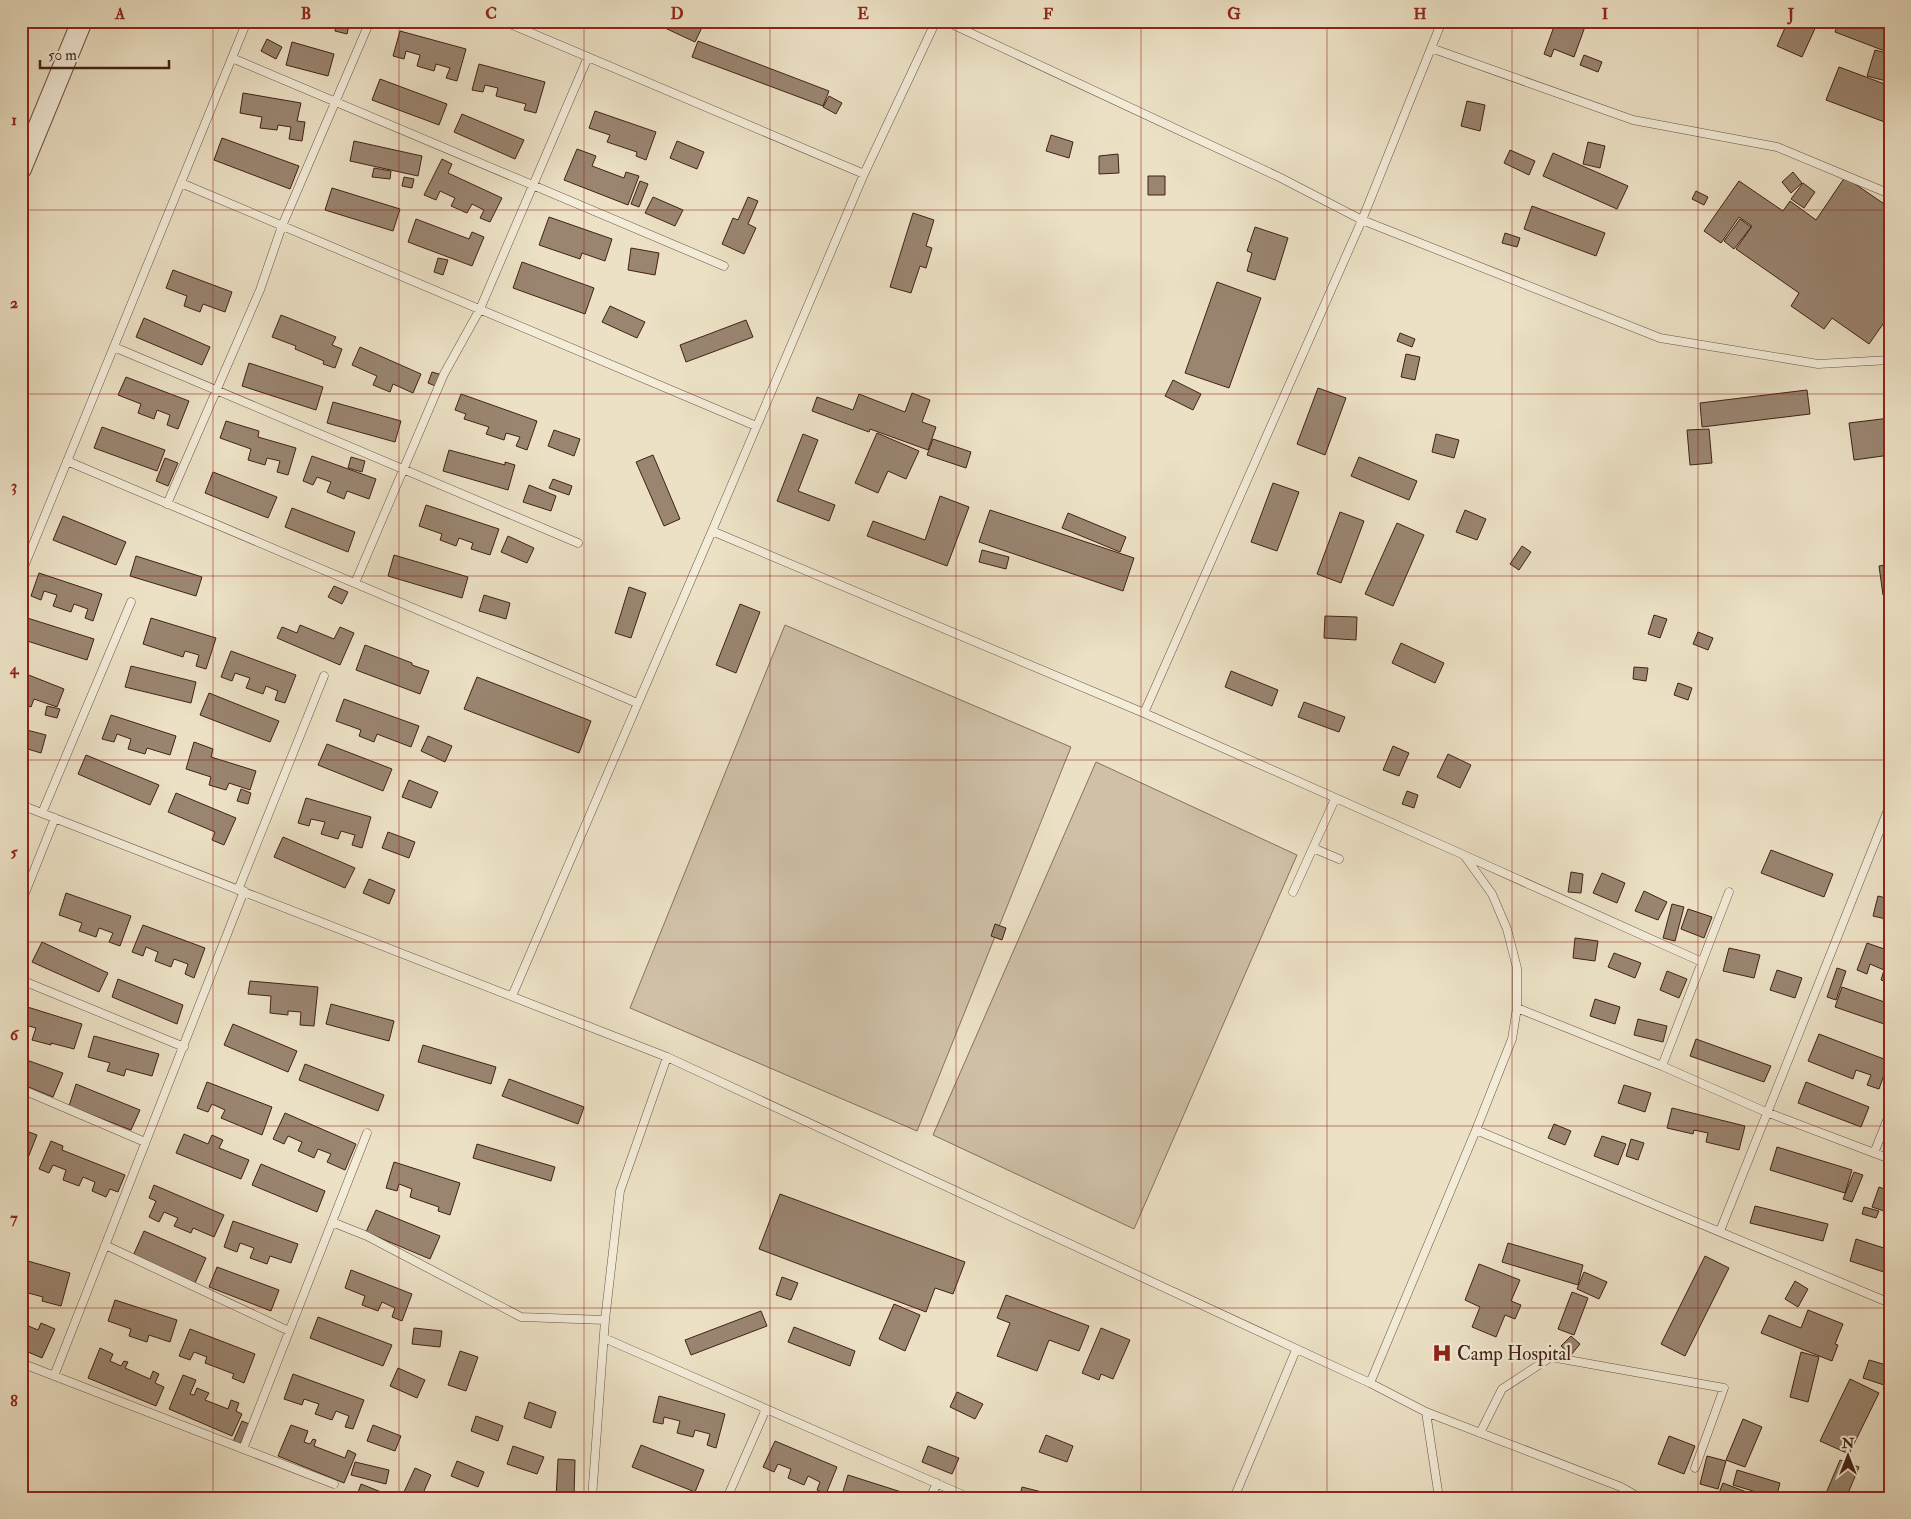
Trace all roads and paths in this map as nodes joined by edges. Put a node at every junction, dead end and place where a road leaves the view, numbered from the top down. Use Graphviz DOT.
graph roads {
  1 [pos="82,21"];
  2 [pos="247,21"];
  3 [pos="370,21"];
  4 [pos="503,21"];
  5 [pos="936,21"];
  6 [pos="945,21"];
  7 [pos="1442,21"];
  8 [pos="1431,48"];
  9 [pos="588,57"];
  10 [pos="232,58"];
  11 [pos="336,102"];
  12 [pos="21,169"];
  13 [pos="864,174"];
  14 [pos="181,183"];
  15 [pos="533,185"];
  16 [pos="1890,194"];
  17 [pos="1362,220"];
  18 [pos="282,226"];
  19 [pos="724,266"];
  20 [pos="480,309"];
  21 [pos="114,347"];
  22 [pos="1890,360"];
  23 [pos="216,390"];
  24 [pos="756,426"];
  25 [pos="67,462"];
  26 [pos="404,470"];
  27 [pos="168,504"];
  28 [pos="712,530"];
  29 [pos="578,543"];
  30 [pos="21,574"];
  31 [pos="354,583"];
  32 [pos="130,602"];
  33 [pos="324,676"];
  34 [pos="638,704"];
  35 [pos="1144,713"];
  36 [pos="1335,799"];
  37 [pos="21,805"];
  38 [pos="1890,805"];
  39 [pos="42,813"];
  40 [pos="55,818"];
  41 [pos="1313,848"];
  42 [pos="1464,855"];
  43 [pos="1339,859"];
  44 [pos="241,891"];
  45 [pos="1293,892"];
  46 [pos="1729,892"];
  47 [pos="21,903"];
  48 [pos="1702,962"];
  49 [pos="21,980"];
  50 [pos="512,996"];
  51 [pos="1517,1008"];
  52 [pos="184,1047"];
  53 [pos="667,1057"];
  54 [pos="1662,1066"];
  55 [pos="21,1088"];
  56 [pos="1766,1112"];
  57 [pos="1890,1113"];
  58 [pos="1476,1130"];
  59 [pos="367,1133"];
  60 [pos="145,1142"];
  61 [pos="1874,1152"];
  62 [pos="1890,1159"];
  63 [pos="332,1222"];
  64 [pos="1720,1232"];
  65 [pos="105,1245"];
  66 [pos="1890,1303"];
  67 [pos="605,1320"];
  68 [pos="289,1331"];
  69 [pos="604,1338"];
  70 [pos="1296,1350"];
  71 [pos="21,1363"];
  72 [pos="54,1376"];
  73 [pos="1370,1383"];
  74 [pos="766,1409"];
  75 [pos="1426,1412"];
  76 [pos="1480,1433"];
  77 [pos="243,1449"];
  78 [pos="1695,1468"];
  79 [pos="937,1483"];
  80 [pos="334,1484"];
  81 [pos="1622,1487"];
  82 [pos="592,1498"];
  83 [pos="727,1498"];
  84 [pos="930,1498"];
  85 [pos="970,1498"];
  86 [pos="1234,1498"];
  87 [pos="1439,1498"];
  88 [pos="1627,1498"];
  89 [pos="1640,1498"];
  1 -- 12 [label="street"];
  2 -- 10 [label="lane"];
  3 -- 11 [label="lane"];
  4 -- 9 [label="lane"];
  5 -- 13 [label="lane"];
  6 -- 17 [label="lane"];
  7 -- 8 [label="lane"];
  8 -- 16 [label="lane"];
  8 -- 17 [label="lane"];
  9 -- 13 [label="lane"];
  9 -- 15 [label="lane"];
  10 -- 11 [label="lane"];
  10 -- 14 [label="lane"];
  11 -- 15 [label="lane"];
  11 -- 18 [label="lane"];
  13 -- 24 [label="lane"];
  14 -- 18 [label="lane"];
  14 -- 21 [label="lane"];
  15 -- 19 [label="lane"];
  15 -- 20 [label="lane"];
  17 -- 22 [label="lane"];
  17 -- 35 [label="lane"];
  18 -- 20 [label="lane"];
  18 -- 23 [label="lane"];
  20 -- 24 [label="lane"];
  20 -- 26 [label="lane"];
  21 -- 23 [label="lane"];
  21 -- 25 [label="lane"];
  23 -- 26 [label="lane"];
  23 -- 27 [label="lane"];
  24 -- 28 [label="lane"];
  25 -- 27 [label="lane"];
  25 -- 30 [label="lane"];
  26 -- 29 [label="lane"];
  26 -- 31 [label="lane"];
  27 -- 31 [label="lane"];
  28 -- 34 [label="lane"];
  28 -- 35 [label="lane"];
  31 -- 34 [label="lane"];
  32 -- 39 [label="lane"];
  33 -- 44 [label="lane"];
  34 -- 50 [label="lane"];
  35 -- 36 [label="lane"];
  36 -- 41 [label="lane"];
  36 -- 42 [label="lane"];
  37 -- 39 [label="lane"];
  38 -- 56 [label="lane"];
  39 -- 40 [label="lane"];
  40 -- 44 [label="lane"];
  40 -- 47 [label="lane"];
  41 -- 43 [label="lane"];
  41 -- 45 [label="lane"];
  42 -- 48 [label="lane"];
  42 -- 51 [label="lane"];
  44 -- 50 [label="lane"];
  44 -- 52 [label="lane"];
  46 -- 48 [label="lane"];
  48 -- 54 [label="lane"];
  49 -- 52 [label="lane"];
  50 -- 53 [label="lane"];
  51 -- 54 [label="lane"];
  51 -- 58 [label="lane"];
  52 -- 60 [label="lane"];
  53 -- 67 [label="lane"];
  53 -- 70 [label="lane"];
  54 -- 56 [label="lane"];
  55 -- 60 [label="lane"];
  56 -- 61 [label="lane"];
  56 -- 64 [label="lane"];
  57 -- 61 [label="lane"];
  58 -- 64 [label="lane"];
  58 -- 73 [label="lane"];
  59 -- 63 [label="lane"];
  60 -- 65 [label="lane"];
  61 -- 62 [label="lane"];
  63 -- 67 [label="lane"];
  63 -- 68 [label="lane"];
  64 -- 66 [label="lane"];
  65 -- 68 [label="lane"];
  65 -- 72 [label="lane"];
  67 -- 69 [label="lane"];
  68 -- 77 [label="lane"];
  69 -- 74 [label="lane"];
  69 -- 82 [label="lane"];
  70 -- 73 [label="lane"];
  70 -- 86 [label="lane"];
  71 -- 72 [label="lane"];
  72 -- 77 [label="lane"];
  73 -- 75 [label="lane"];
  74 -- 79 [label="lane"];
  74 -- 83 [label="lane"];
  75 -- 76 [label="lane"];
  75 -- 87 [label="lane"];
  76 -- 78 [label="lane"];
  76 -- 81 [label="lane"];
  77 -- 80 [label="lane"];
  79 -- 84 [label="lane"];
  79 -- 85 [label="lane"];
  81 -- 88 [label="lane"];
  81 -- 89 [label="lane"];
}
